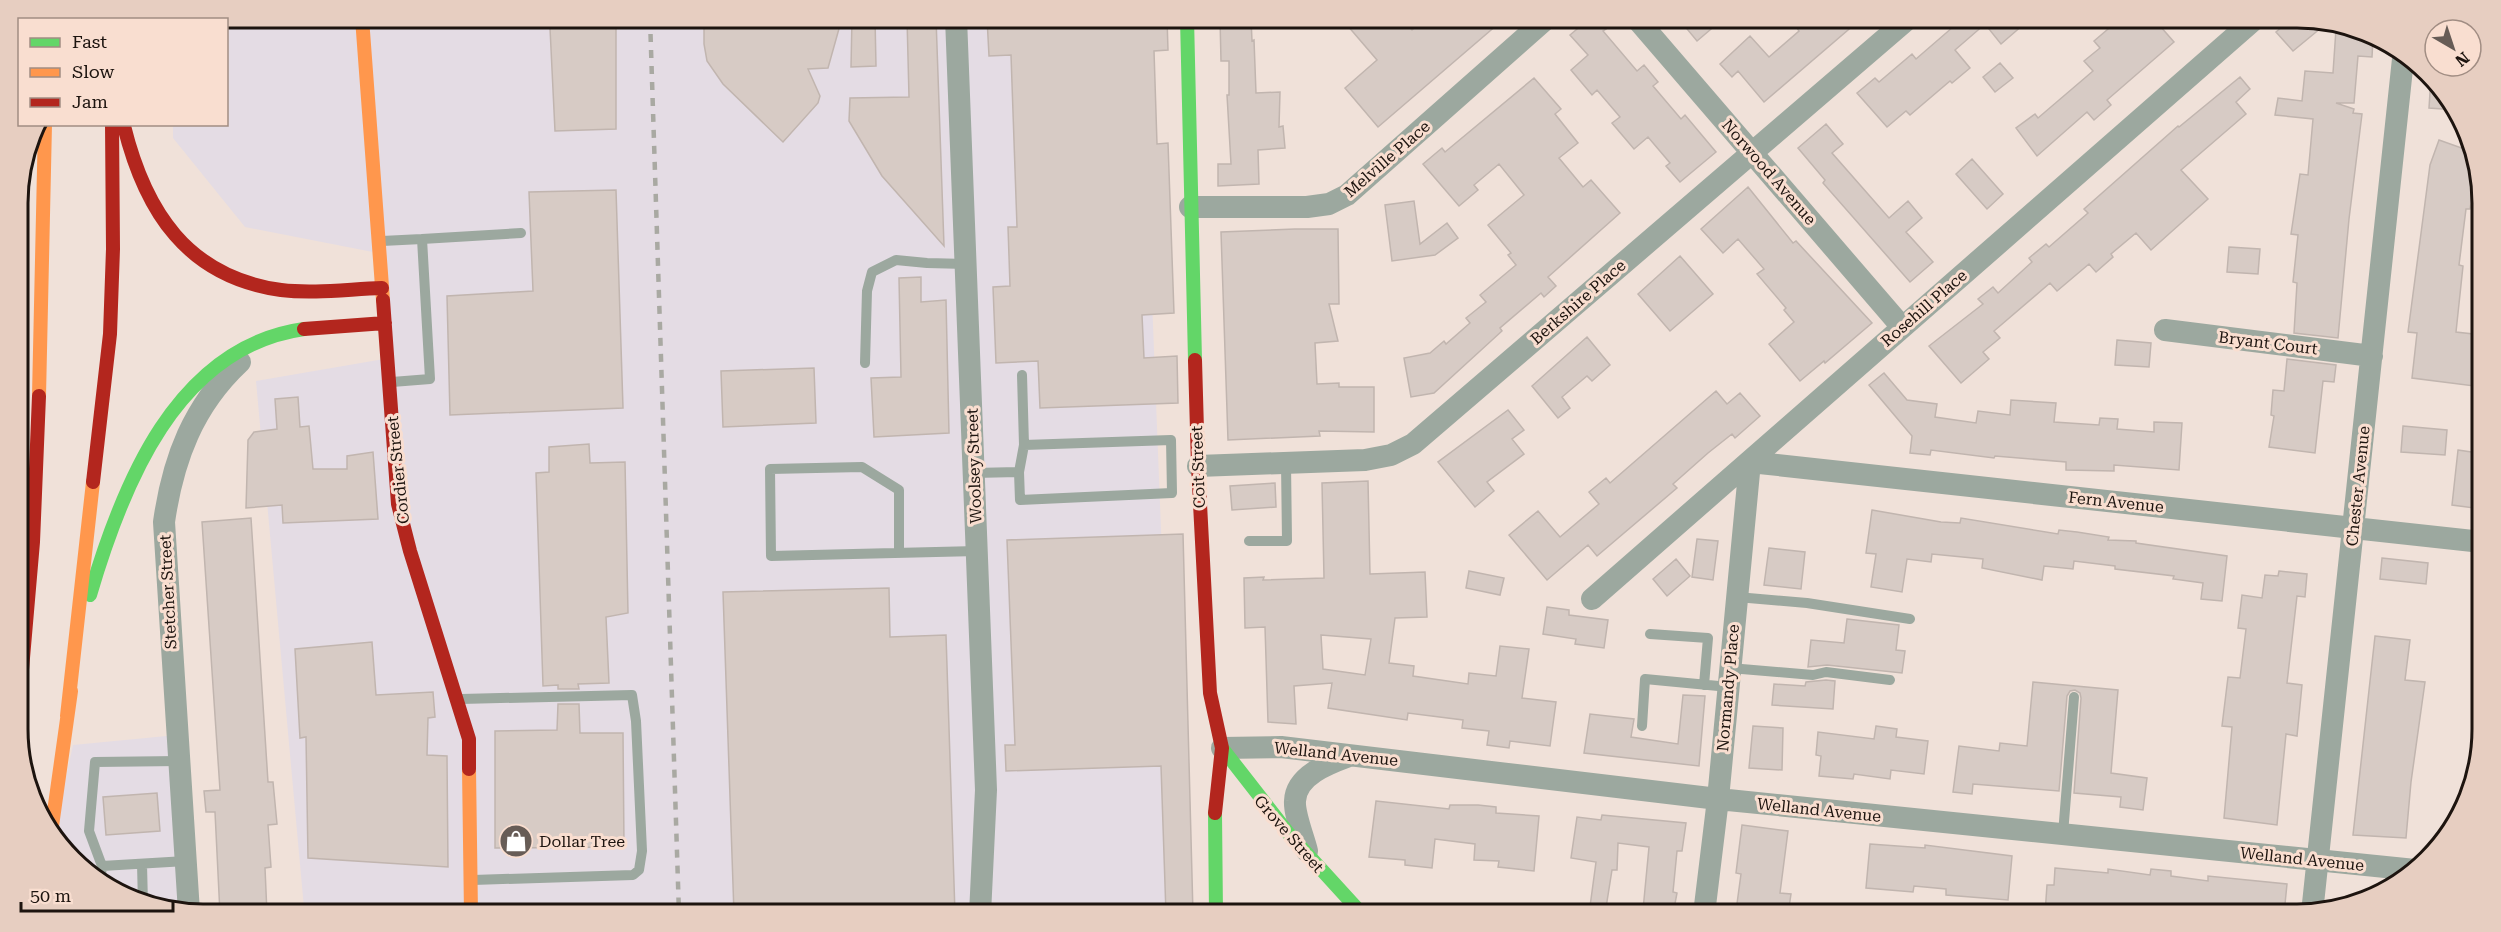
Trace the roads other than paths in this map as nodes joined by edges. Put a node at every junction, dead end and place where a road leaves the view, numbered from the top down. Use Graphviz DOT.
graph roads {
  1 [pos="363,28"];
  2 [pos="956,28"];
  3 [pos="1187,28"];
  4 [pos="1536,28"];
  5 [pos="1645,28"];
  6 [pos="1897,28"];
  7 [pos="2245,28"];
  8 [pos="2402,64"];
  9 [pos="112,126"];
  10 [pos="125,126"];
  11 [pos="45,131"];
  12 [pos="1753,153"];
  13 [pos="1190,207"];
  14 [pos="521,233"];
  15 [pos="422,239"];
  16 [pos="378,242"];
  17 [pos="966,264"];
  18 [pos="382,288"];
  19 [pos="385,323"];
  20 [pos="1902,327"];
  21 [pos="299,329"];
  22 [pos="2165,330"];
  23 [pos="2372,356"];
  24 [pos="865,363"];
  25 [pos="1022,375"];
  26 [pos="389,382"];
  27 [pos="1024,445"];
  28 [pos="1750,462"];
  29 [pos="1286,463"];
  30 [pos="1198,466"];
  31 [pos="1019,472"];
  32 [pos="974,473"];
  33 [pos="2353,528"];
  34 [pos="2472,541"];
  35 [pos="1249,542"];
  36 [pos="977,551"];
  37 [pos="899,553"];
  38 [pos="1737,597"];
  39 [pos="28,599"];
  40 [pos="1592,599"];
  41 [pos="1910,619"];
  42 [pos="1650,634"];
  43 [pos="1729,678"];
  44 [pos="1890,680"];
  45 [pos="1704,685"];
  46 [pos="2074,697"];
  47 [pos="457,699"];
  48 [pos="67,716"];
  49 [pos="1642,726"];
  50 [pos="1222,748"];
  51 [pos="1353,755"];
  52 [pos="179,761"];
  53 [pos="1718,799"];
  54 [pos="53,817"];
  55 [pos="2063,834"];
  56 [pos="1309,858"];
  57 [pos="2318,860"];
  58 [pos="186,861"];
  59 [pos="142,864"];
  60 [pos="2402,869"];
  61 [pos="101,870"];
  62 [pos="101,871"];
  63 [pos="471,880"];
  64 [pos="143,892"];
  65 [pos="2313,902"];
  66 [pos="188,903"];
  67 [pos="1352,903"];
  68 [pos="1705,903"];
  69 [pos="471,904"];
  70 [pos="981,904"];
  71 [pos="1216,904"];
  1 -- 16 [label="main road, Cordier Street"];
  2 -- 17 [label="street, Woolsey Street"];
  3 -- 13 [label="main road, Coit Street"];
  4 -- 13 [label="street, Melville Place"];
  5 -- 12 [label="street, Norwood Avenue"];
  6 -- 12 [label="street, Berkshire Place"];
  7 -- 20 [label="street, Rosehill Place"];
  8 -- 23 [label="street, Chester Avenue"];
  9 -- 48 [label="main road"];
  10 -- 18 [label="main road"];
  11 -- 39 [label="main road"];
  12 -- 20 [label="street, Norwood Avenue"];
  12 -- 29 [label="street, Berkshire Place"];
  13 -- 30 [label="main road, Coit Street"];
  14 -- 15 [label="lane"];
  15 -- 16 [label="lane"];
  15 -- 26 [label="lane"];
  16 -- 18 [label="main road, Cordier Street"];
  17 -- 24 [label="lane"];
  17 -- 32 [label="street, Woolsey Street"];
  18 -- 19 [label="main road, Cordier Street"];
  19 -- 21 [label="main road"];
  19 -- 26 [label="main road, Cordier Street"];
  20 -- 28 [label="street, Rosehill Place"];
  21 -- 48 [label="main road"];
  21 -- 52 [label="street, Stetcher Street"];
  22 -- 23 [label="street, Bryant Court"];
  23 -- 33 [label="street, Chester Avenue"];
  25 -- 27 [label="lane"];
  26 -- 47 [label="main road, Cordier Street"];
  27 -- 31 [label="lane"];
  27 -- 31 [label="lane"];
  28 -- 33 [label="street, Fern Avenue"];
  28 -- 38 [label="street, Normandy Place"];
  28 -- 40 [label="street, Rosehill Place"];
  29 -- 30 [label="street, Berkshire Place"];
  29 -- 35 [label="lane"];
  30 -- 50 [label="main road, Coit Street"];
  31 -- 32 [label="lane"];
  32 -- 36 [label="street, Woolsey Street"];
  33 -- 34 [label="street, Fern Avenue"];
  33 -- 57 [label="street, Chester Avenue"];
  36 -- 37 [label="lane"];
  36 -- 70 [label="street, Woolsey Street"];
  37 -- 37 [label="lane"];
  38 -- 41 [label="lane"];
  38 -- 43 [label="street, Normandy Place"];
  42 -- 45 [label="lane"];
  43 -- 44 [label="lane"];
  43 -- 45 [label="lane"];
  43 -- 53 [label="street, Normandy Place"];
  45 -- 49 [label="lane"];
  46 -- 55 [label="lane"];
  47 -- 63 [label="main road, Cordier Street"];
  47 -- 63 [label="lane"];
  48 -- 54 [label="main road"];
  50 -- 51 [label="street, Welland Avenue"];
  50 -- 56 [label="main road, Grove Street"];
  50 -- 71 [label="main road, Coit Street"];
  51 -- 53 [label="street, Welland Avenue"];
  51 -- 56 [label="street"];
  52 -- 58 [label="street, Stetcher Street"];
  52 -- 61 [label="lane"];
  53 -- 55 [label="street, Welland Avenue"];
  53 -- 68 [label="street, Normandy Place"];
  55 -- 57 [label="street, Welland Avenue"];
  56 -- 67 [label="main road, Grove Street"];
  57 -- 60 [label="street, Welland Avenue"];
  57 -- 65 [label="street, Chester Avenue"];
  58 -- 59 [label="lane"];
  58 -- 66 [label="street, Stetcher Street"];
  59 -- 62 [label="lane"];
  59 -- 64 [label="lane"];
  63 -- 69 [label="main road, Cordier Street"];
}
